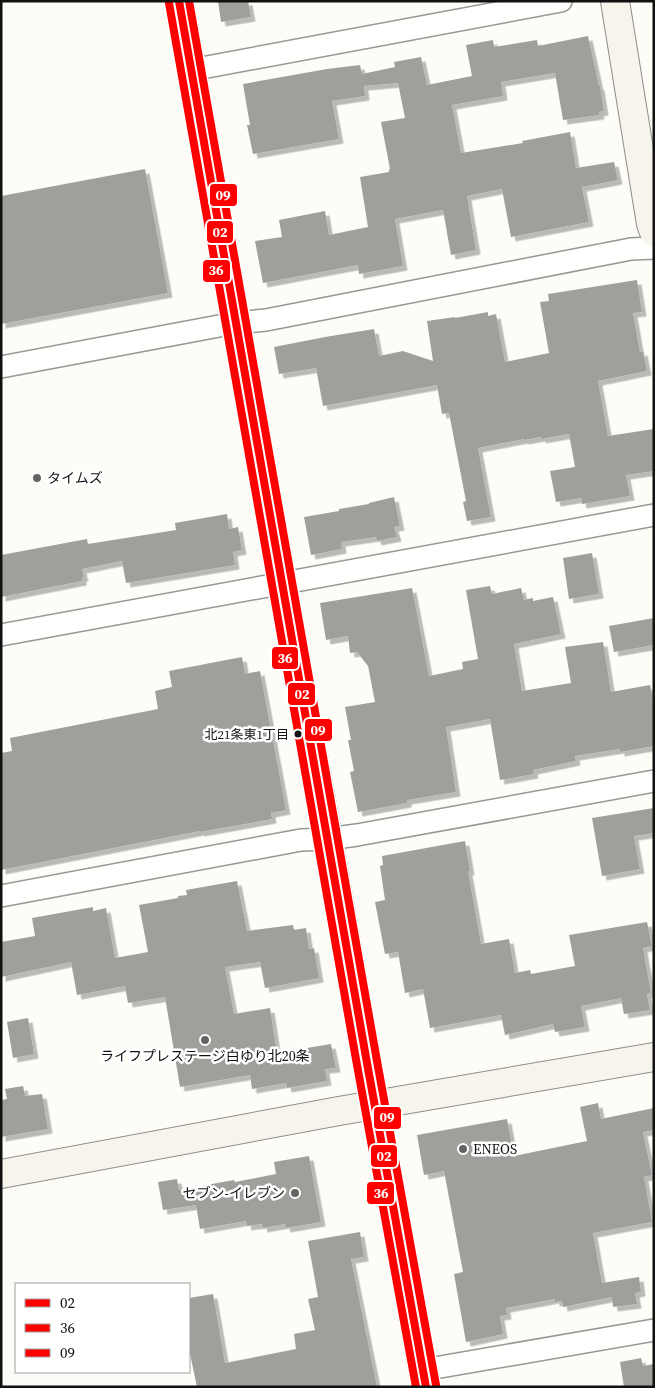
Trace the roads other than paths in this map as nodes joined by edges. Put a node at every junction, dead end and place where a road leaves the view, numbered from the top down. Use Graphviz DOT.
graph roads {
  1 [pos="179,1"];
  2 [pos="561,1"];
  3 [pos="615,1"];
  4 [pos="191,70"];
  5 [pos="654,232"];
  6 [pos="654,248"];
  7 [pos="236,323"];
  8 [pos="1,367"];
  9 [pos="654,515"];
  10 [pos="282,584"];
  11 [pos="1,635"];
  12 [pos="654,781"];
  13 [pos="328,839"];
  14 [pos="1,896"];
  15 [pos="654,1058"];
  16 [pos="374,1105"];
  17 [pos="1,1174"];
  18 [pos="654,1330"];
  19 [pos="424,1379"];
  1 -- 4 [label="street"];
  2 -- 4 [label="street"];
  3 -- 5 [label="street"];
  4 -- 7 [label="street"];
  6 -- 7 [label="street"];
  7 -- 8 [label="street"];
  7 -- 10 [label="street"];
  9 -- 10 [label="street"];
  10 -- 11 [label="street"];
  10 -- 13 [label="street"];
  12 -- 13 [label="street"];
  13 -- 14 [label="street"];
  13 -- 16 [label="street"];
  15 -- 16 [label="street"];
  16 -- 17 [label="street"];
  16 -- 19 [label="street"];
  18 -- 19 [label="street"];
}
